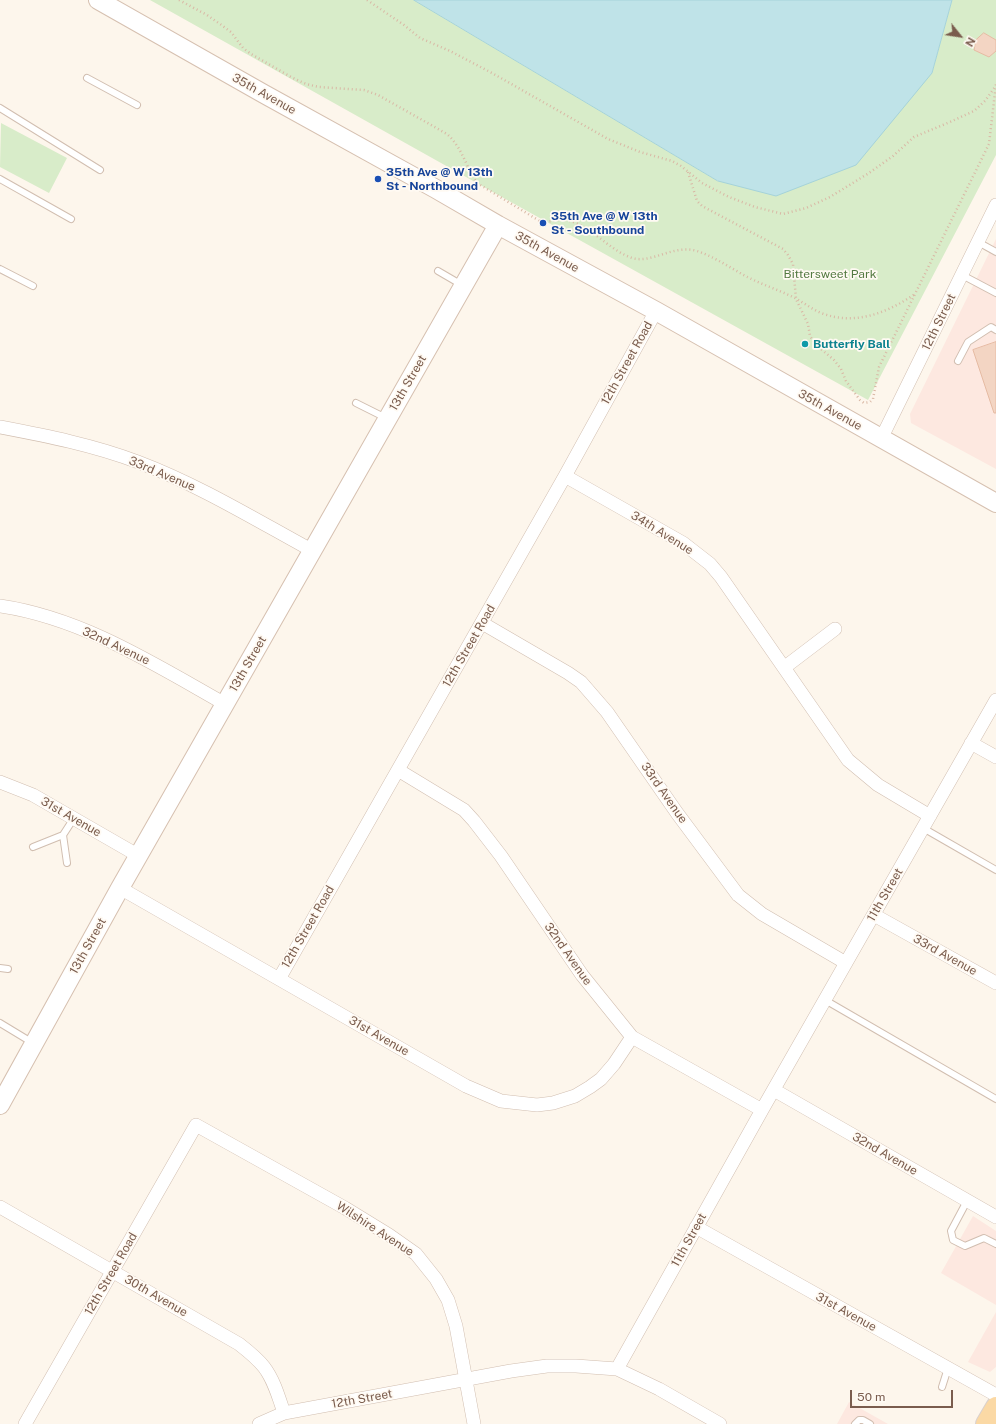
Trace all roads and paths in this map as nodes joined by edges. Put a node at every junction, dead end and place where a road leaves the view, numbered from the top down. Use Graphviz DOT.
graph roads {
  1 [pos="98,0"];
  2 [pos="178,0"];
  3 [pos="367,0"];
  4 [pos="87,78"];
  5 [pos="995,86"];
  6 [pos="137,105"];
  7 [pos="0,108"];
  8 [pos="100,170"];
  9 [pos="688,171"];
  10 [pos="0,179"];
  11 [pos="996,205"];
  12 [pos="71,219"];
  13 [pos="498,225"];
  14 [pos="978,242"];
  15 [pos="996,252"];
  16 [pos="0,269"];
  17 [pos="438,271"];
  18 [pos="962,275"];
  19 [pos="464,285"];
  20 [pos="33,286"];
  21 [pos="996,293"];
  22 [pos="915,294"];
  23 [pos="796,299"];
  24 [pos="656,311"];
  25 [pos="996,330"];
  26 [pos="958,361"];
  27 [pos="356,403"];
  28 [pos="388,419"];
  29 [pos="0,427"];
  30 [pos="881,439"];
  31 [pos="565,476"];
  32 [pos="996,503"];
  33 [pos="313,551"];
  34 [pos="0,606"];
  35 [pos="482,623"];
  36 [pos="834,629"];
  37 [pos="784,667"];
  38 [pos="996,700"];
  39 [pos="226,704"];
  40 [pos="971,744"];
  41 [pos="996,757"];
  42 [pos="398,770"];
  43 [pos="0,782"];
  44 [pos="930,816"];
  45 [pos="74,818"];
  46 [pos="923,828"];
  47 [pos="63,835"];
  48 [pos="33,847"];
  49 [pos="139,856"];
  50 [pos="68,863"];
  51 [pos="996,870"];
  52 [pos="120,888"];
  53 [pos="874,914"];
  54 [pos="846,963"];
  55 [pos="0,968"];
  56 [pos="8,969"];
  57 [pos="279,979"];
  58 [pos="996,983"];
  59 [pos="825,1000"];
  60 [pos="0,1023"];
  61 [pos="632,1037"];
  62 [pos="34,1043"];
  63 [pos="774,1090"];
  64 [pos="996,1099"];
  65 [pos="0,1105"];
  66 [pos="762,1110"];
  67 [pos="196,1124"];
  68 [pos="967,1201"];
  69 [pos="0,1207"];
  70 [pos="996,1217"];
  71 [pos="696,1228"];
  72 [pos="996,1244"];
  73 [pos="113,1271"];
  74 [pos="948,1368"];
  75 [pos="617,1370"];
  76 [pos="466,1380"];
  77 [pos="942,1387"];
  78 [pos="996,1395"];
  79 [pos="284,1413"];
  80 [pos="25,1424"];
  81 [pos="259,1424"];
  82 [pos="474,1424"];
  83 [pos="720,1424"];
  84 [pos="854,1424"];
  85 [pos="870,1424"];
  1 -- 13 [label="main road, 35th Avenue"];
  2 -- 23 [label="path"];
  3 -- 9 [label="path"];
  4 -- 6 [label="lane"];
  5 -- 9 [label="path"];
  5 -- 22 [label="path"];
  7 -- 8 [label="lane"];
  9 -- 23 [label="path"];
  10 -- 12 [label="lane"];
  11 -- 14 [label="street, 12th Street"];
  13 -- 19 [label="main road, 13th Street"];
  13 -- 24 [label="main road, 35th Avenue"];
  14 -- 15 [label="lane"];
  14 -- 18 [label="street, 12th Street"];
  16 -- 20 [label="lane"];
  17 -- 19 [label="lane"];
  18 -- 21 [label="lane"];
  18 -- 30 [label="street, 12th Street"];
  19 -- 28 [label="main road, 13th Street"];
  22 -- 23 [label="path"];
  22 -- 23 [label="path"];
  24 -- 30 [label="main road, 35th Avenue"];
  24 -- 31 [label="street, 12th Street Road"];
  25 -- 26 [label="lane"];
  27 -- 28 [label="lane"];
  28 -- 33 [label="main road, 13th Street"];
  29 -- 33 [label="street, 33rd Avenue"];
  30 -- 32 [label="main road, 35th Avenue"];
  31 -- 35 [label="street, 12th Street Road"];
  31 -- 37 [label="street, 34th Avenue"];
  33 -- 39 [label="main road, 13th Street"];
  34 -- 39 [label="street, 32nd Avenue"];
  35 -- 42 [label="street, 12th Street Road"];
  35 -- 54 [label="street, 33rd Avenue"];
  36 -- 37 [label="street"];
  37 -- 44 [label="street, 34th Avenue"];
  38 -- 40 [label="street, 11th Street"];
  39 -- 49 [label="main road, 13th Street"];
  40 -- 41 [label="street"];
  40 -- 44 [label="street, 11th Street"];
  42 -- 57 [label="street, 12th Street Road"];
  42 -- 61 [label="street, 32nd Avenue"];
  43 -- 45 [label="street, 31st Avenue"];
  44 -- 46 [label="street, 11th Street"];
  45 -- 47 [label="lane"];
  45 -- 49 [label="street, 31st Avenue"];
  46 -- 51 [label="lane"];
  46 -- 53 [label="street, 11th Street"];
  47 -- 48 [label="lane"];
  47 -- 50 [label="lane"];
  49 -- 52 [label="main road, 13th Street"];
  52 -- 57 [label="street, 31st Avenue"];
  52 -- 62 [label="main road, 13th Street"];
  53 -- 54 [label="street, 11th Street"];
  53 -- 58 [label="street, 33rd Avenue"];
  54 -- 59 [label="street, 11th Street"];
  55 -- 56 [label="lane"];
  57 -- 61 [label="street, 31st Avenue"];
  59 -- 63 [label="street, 11th Street"];
  59 -- 64 [label="lane"];
  60 -- 62 [label="lane"];
  61 -- 66 [label="street, 32nd Avenue"];
  62 -- 65 [label="main road, 13th Street"];
  63 -- 66 [label="street, 11th Street"];
  63 -- 68 [label="street, 32nd Avenue"];
  66 -- 71 [label="street, 11th Street"];
  67 -- 73 [label="street, 12th Street Road"];
  67 -- 76 [label="street, Wilshire Avenue"];
  68 -- 70 [label="street, 32nd Avenue"];
  68 -- 72 [label="lane"];
  69 -- 73 [label="street, 30th Avenue"];
  71 -- 74 [label="street, 31st Avenue"];
  71 -- 75 [label="street, 11th Street"];
  73 -- 79 [label="street, 30th Avenue"];
  73 -- 80 [label="street, 12th Street Road"];
  74 -- 77 [label="lane"];
  74 -- 78 [label="street, 31st Avenue"];
  75 -- 76 [label="street, 12th Street"];
  75 -- 83 [label="street, 12th Street"];
  76 -- 79 [label="street, 12th Street"];
  76 -- 82 [label="street, Wilshire Avenue"];
  79 -- 81 [label="street, 12th Street"];
  84 -- 85 [label="lane"];
}
